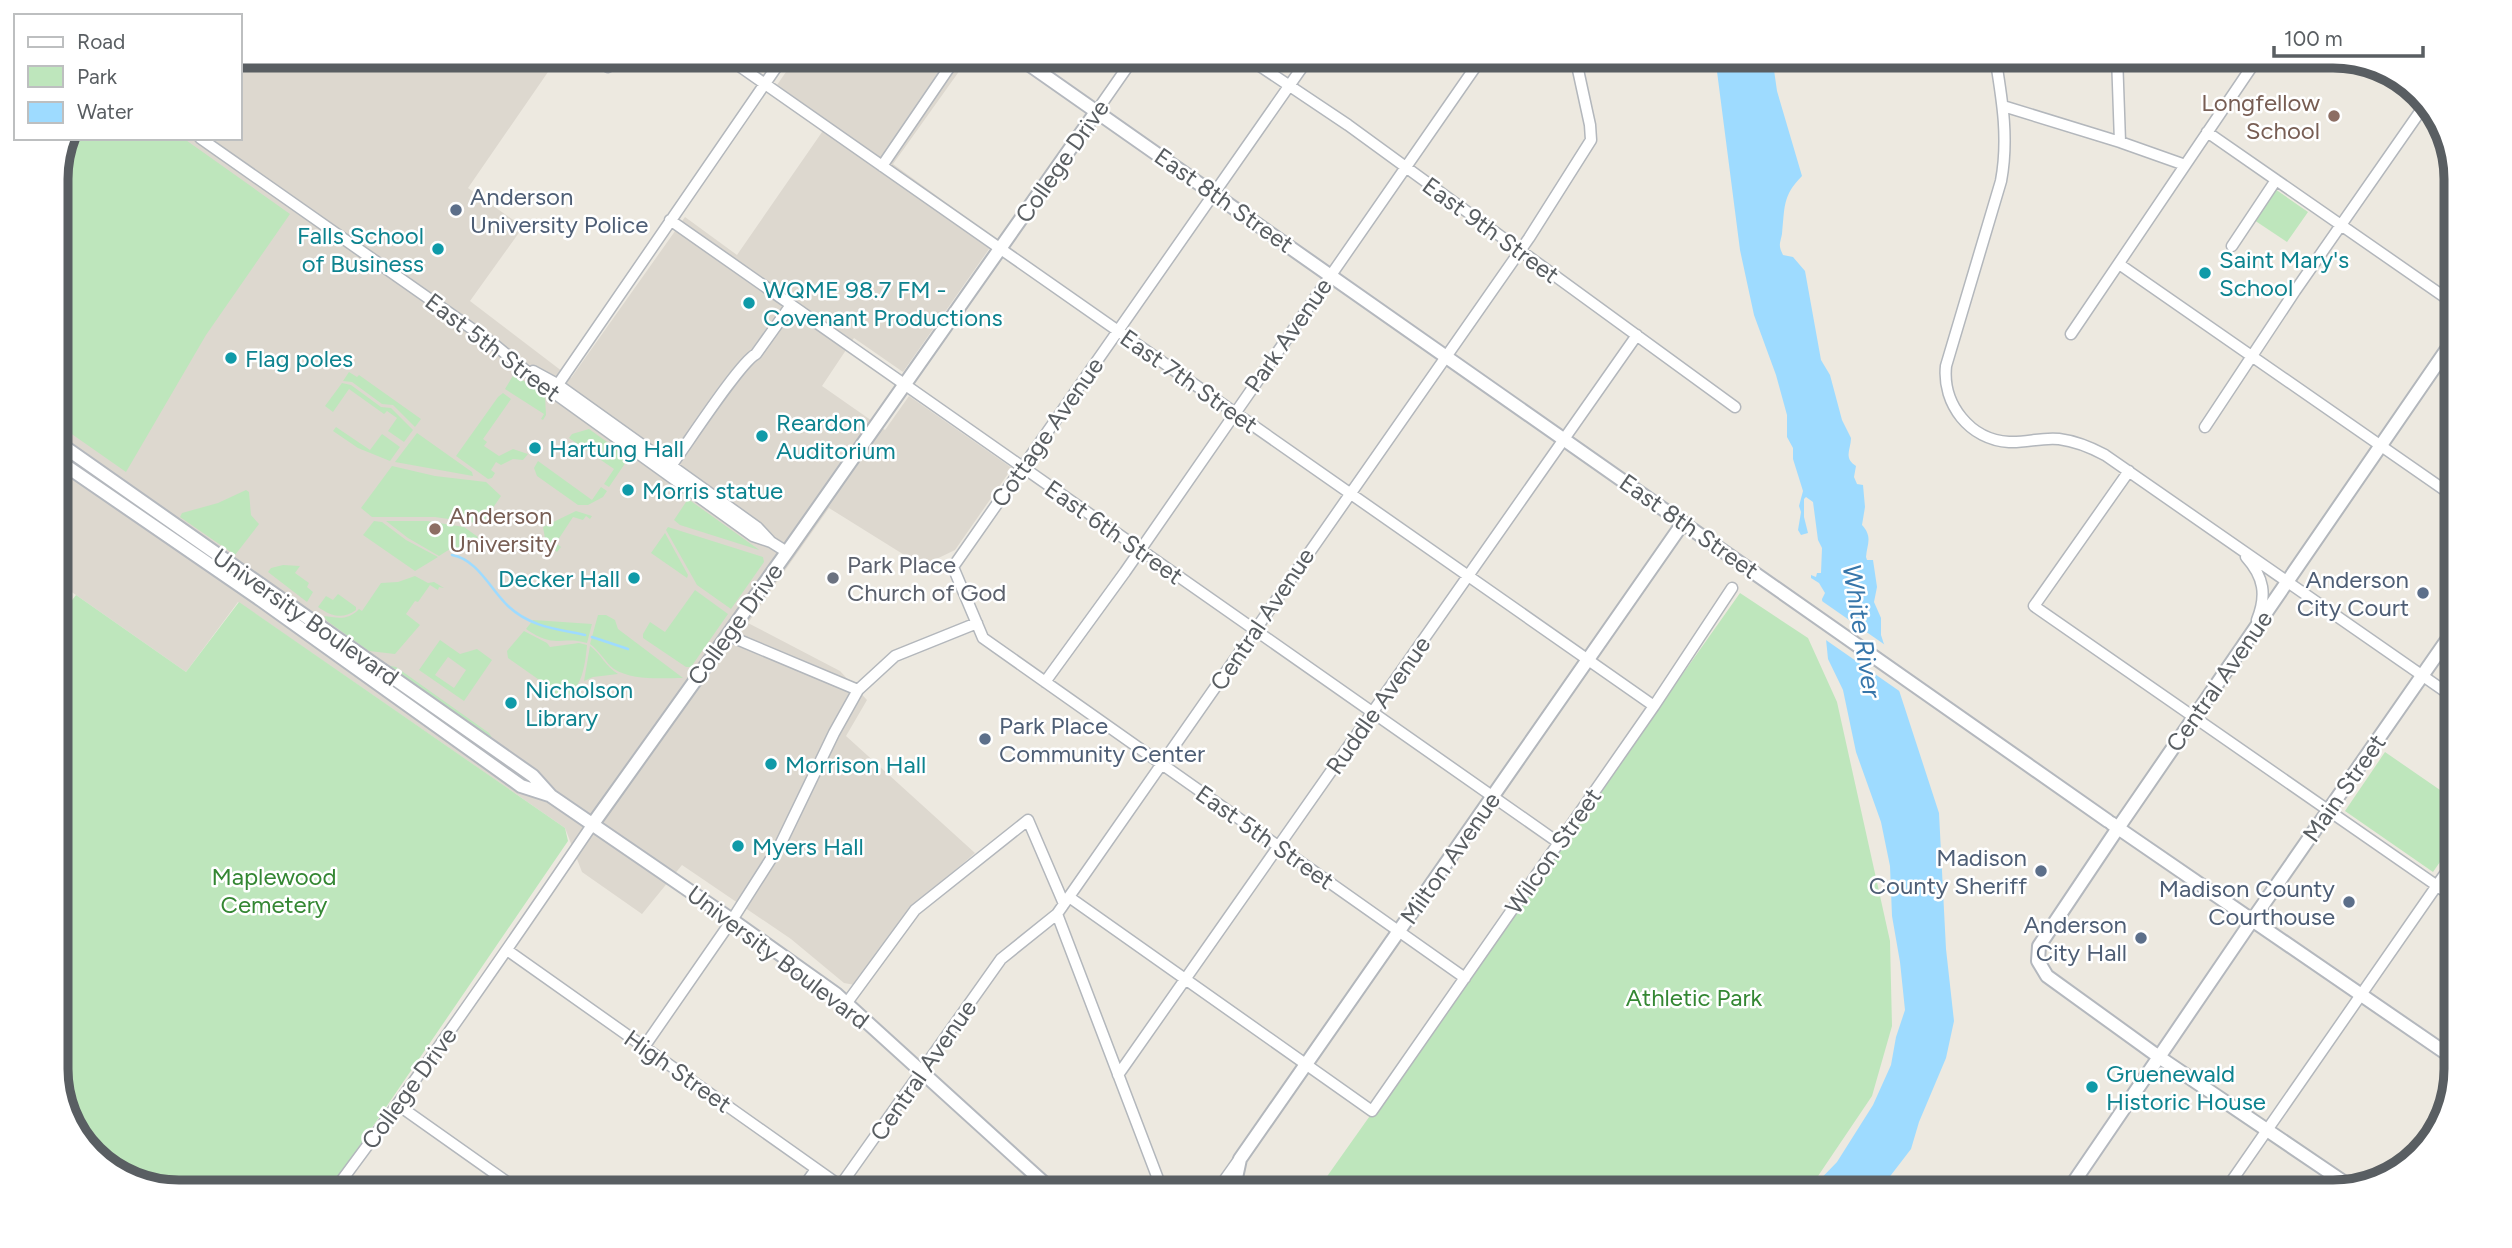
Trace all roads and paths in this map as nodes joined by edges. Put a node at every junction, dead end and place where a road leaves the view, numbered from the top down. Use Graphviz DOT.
graph roads {
  1 [pos="742,68"];
  2 [pos="776,68"];
  3 [pos="949,68"];
  4 [pos="1034,68"];
  5 [pos="1127,68"];
  6 [pos="1263,68"];
  7 [pos="1302,68"];
  8 [pos="1475,68"];
  9 [pos="1578,68"];
  10 [pos="1997,68"];
  11 [pos="2117,68"];
  12 [pos="2251,68"];
  13 [pos="765,84"];
  14 [pos="1289,86"];
  15 [pos="2003,106"];
  16 [pos="2420,111"];
  17 [pos="1096,112"];
  18 [pos="2207,132"];
  19 [pos="203,140"];
  20 [pos="2120,142"];
  21 [pos="2185,165"];
  22 [pos="882,166"];
  23 [pos="1405,167"];
  24 [pos="2276,180"];
  25 [pos="1214,193"];
  26 [pos="670,220"];
  27 [pos="2340,225"];
  28 [pos="2232,246"];
  29 [pos="1000,249"];
  30 [pos="1521,250"];
  31 [pos="2119,264"];
  32 [pos="1331,274"];
  33 [pos="2444,297"];
  34 [pos="791,305"];
  35 [pos="1118,331"];
  36 [pos="2071,334"];
  37 [pos="1637,335"];
  38 [pos="2444,353"];
  39 [pos="1447,355"];
  40 [pos="2252,357"];
  41 [pos="559,383"];
  42 [pos="905,385"];
  43 [pos="1735,407"];
  44 [pos="1234,412"];
  45 [pos="2205,427"];
  46 [pos="1564,438"];
  47 [pos="2380,446"];
  48 [pos="68,450"];
  49 [pos="68,466"];
  50 [pos="1023,468"];
  51 [pos="668,470"];
  52 [pos="2129,471"];
  53 [pos="2444,490"];
  54 [pos="1350,494"];
  55 [pos="1683,523"];
  56 [pos="2231,542"];
  57 [pos="1140,550"];
  58 [pos="787,552"];
  59 [pos="953,567"];
  60 [pos="1468,576"];
  61 [pos="238,577"];
  62 [pos="2287,582"];
  63 [pos="1732,588"];
  64 [pos="977,623"];
  65 [pos="1255,630"];
  66 [pos="727,635"];
  67 [pos="2251,636"];
  68 [pos="2444,644"];
  69 [pos="1587,660"];
  70 [pos="2422,676"];
  71 [pos="1045,682"];
  72 [pos="858,690"];
  73 [pos="2444,691"];
  74 [pos="1654,706"];
  75 [pos="1372,713"];
  76 [pos="2194,718"];
  77 [pos="501,754"];
  78 [pos="1163,765"];
  79 [pos="493,766"];
  80 [pos="551,796"];
  81 [pos="1492,797"];
  82 [pos="2328,811"];
  83 [pos="2113,824"];
  84 [pos="592,825"];
  85 [pos="1559,843"];
  86 [pos="1278,847"];
  87 [pos="2444,876"];
  88 [pos="2437,886"];
  89 [pos="2444,891"];
  90 [pos="1066,901"];
  91 [pos="1057,915"];
  92 [pos="2253,919"];
  93 [pos="733,920"];
  94 [pos="1398,931"];
  95 [pos="508,950"];
  96 [pos="1465,978"];
  97 [pos="1185,979"];
  98 [pos="2361,995"];
  99 [pos="846,1004"];
  100 [pos="644,1047"];
  101 [pos="2444,1052"];
  102 [pos="2159,1057"];
  103 [pos="1306,1064"];
  104 [pos="922,1072"];
  105 [pos="1118,1075"];
  106 [pos="398,1104"];
  107 [pos="2267,1130"];
  108 [pos="1240,1159"];
  109 [pos="816,1169"];
  110 [pos="2340,1179"];
  111 [pos="342,1180"];
  112 [pos="505,1180"];
  113 [pos="808,1180"];
  114 [pos="831,1180"];
  115 [pos="850,1180"];
  116 [pos="1041,1180"];
  117 [pos="1158,1180"];
  118 [pos="1225,1180"];
  119 [pos="1236,1180"];
  120 [pos="2076,1180"];
  121 [pos="2232,1180"];
  1 -- 13 [label="street, East 7th Street"];
  2 -- 13 [label="street"];
  3 -- 22 [label="street"];
  4 -- 17 [label="main road, East 8th Street"];
  5 -- 17 [label="street, College Drive"];
  6 -- 14 [label="street, East 9th Street"];
  7 -- 14 [label="street, Cottage Avenue"];
  8 -- 23 [label="street, Park Avenue"];
  9 -- 30 [label="street, Central Avenue"];
  10 -- 15 [label="street"];
  11 -- 20 [label="street"];
  12 -- 18 [label="street"];
  13 -- 22 [label="street, East 7th Street"];
  13 -- 26 [label="street"];
  14 -- 23 [label="street, East 9th Street"];
  14 -- 25 [label="street, Cottage Avenue"];
  15 -- 20 [label="street"];
  15 -- 52 [label="street"];
  16 -- 27 [label="street"];
  17 -- 25 [label="main road, East 8th Street"];
  17 -- 29 [label="main road, College Drive"];
  18 -- 21 [label="street"];
  18 -- 24 [label="street"];
  19 -- 51 [label="street, East 5th Street"];
  20 -- 21 [label="street"];
  21 -- 31 [label="street"];
  22 -- 29 [label="street, East 7th Street"];
  23 -- 30 [label="street, East 9th Street"];
  23 -- 32 [label="street, Park Avenue"];
  24 -- 27 [label="street"];
  24 -- 28 [label="street"];
  25 -- 32 [label="main road, East 8th Street"];
  25 -- 35 [label="street, Cottage Avenue"];
  26 -- 34 [label="street, East 6th Street"];
  26 -- 41 [label="street"];
  27 -- 33 [label="street"];
  27 -- 40 [label="street"];
  29 -- 35 [label="street, East 7th Street"];
  29 -- 42 [label="main road, College Drive"];
  30 -- 37 [label="street, East 9th Street"];
  30 -- 39 [label="street, Central Avenue"];
  31 -- 36 [label="street"];
  31 -- 40 [label="street"];
  32 -- 39 [label="main road, East 8th Street"];
  32 -- 44 [label="street, Park Avenue"];
  34 -- 42 [label="street, East 6th Street"];
  34 -- 51 [label="street"];
  35 -- 44 [label="street, East 7th Street"];
  35 -- 50 [label="street, Cottage Avenue"];
  37 -- 43 [label="street, East 9th Street"];
  37 -- 46 [label="street, Ruddle Avenue"];
  38 -- 47 [label="main road, Central Avenue"];
  39 -- 46 [label="main road, East 8th Street"];
  39 -- 54 [label="street, Central Avenue"];
  40 -- 45 [label="street"];
  40 -- 47 [label="street"];
  42 -- 50 [label="street, East 6th Street"];
  42 -- 58 [label="main road, College Drive"];
  44 -- 54 [label="street, East 7th Street"];
  44 -- 57 [label="street, Park Avenue"];
  46 -- 55 [label="main road, East 8th Street"];
  46 -- 60 [label="street, Ruddle Avenue"];
  47 -- 53 [label="street"];
  47 -- 62 [label="main road, Central Avenue"];
  48 -- 61 [label="main road, University Boulevard"];
  49 -- 61 [label="main road, University Boulevard"];
  50 -- 57 [label="street, East 6th Street"];
  50 -- 59 [label="street, Cottage Avenue"];
  51 -- 58 [label="street, East 5th Street"];
  52 -- 56 [label="street"];
  52 -- 76 [label="street"];
  54 -- 60 [label="street, East 7th Street"];
  54 -- 65 [label="street, Central Avenue"];
  55 -- 69 [label="main road, Milton Avenue"];
  55 -- 83 [label="main road, East 8th Street"];
  56 -- 62 [label="street"];
  56 -- 67 [label="street"];
  57 -- 65 [label="street, East 6th Street"];
  57 -- 71 [label="street, Park Avenue"];
  58 -- 66 [label="main road, College Drive"];
  59 -- 64 [label="street, East 5th Street"];
  60 -- 69 [label="street, East 7th Street"];
  60 -- 75 [label="street, Ruddle Avenue"];
  61 -- 77 [label="main road, University Boulevard"];
  61 -- 79 [label="main road, University Boulevard"];
  62 -- 67 [label="main road, Central Avenue"];
  62 -- 70 [label="street"];
  63 -- 74 [label="street, Wilcon Street"];
  64 -- 71 [label="street, East 5th Street"];
  64 -- 72 [label="street"];
  65 -- 75 [label="street, East 6th Street"];
  65 -- 78 [label="street, Central Avenue"];
  66 -- 72 [label="street"];
  66 -- 84 [label="main road, College Drive"];
  67 -- 76 [label="main road, Central Avenue"];
  68 -- 70 [label="main road, Main Street"];
  69 -- 74 [label="street, East 7th Street"];
  69 -- 81 [label="main road, Milton Avenue"];
  70 -- 73 [label="street"];
  70 -- 82 [label="main road, Main Street"];
  71 -- 78 [label="street, East 5th Street"];
  72 -- 93 [label="street"];
  74 -- 85 [label="street, Wilcon Street"];
  75 -- 81 [label="street, East 6th Street"];
  75 -- 86 [label="street, Ruddle Avenue"];
  76 -- 82 [label="street"];
  76 -- 83 [label="main road, Central Avenue"];
  77 -- 79 [label="street"];
  77 -- 80 [label="main road, University Boulevard"];
  78 -- 86 [label="street, East 5th Street"];
  78 -- 90 [label="street, Central Avenue"];
  79 -- 80 [label="main road, University Boulevard"];
  80 -- 84 [label="main road, University Boulevard"];
  81 -- 85 [label="street, East 6th Street"];
  81 -- 94 [label="main road, Milton Avenue"];
  82 -- 88 [label="street"];
  82 -- 92 [label="main road, Main Street"];
  83 -- 92 [label="main road, East 8th Street"];
  83 -- 102 [label="main road, Central Avenue"];
  84 -- 93 [label="main road, University Boulevard"];
  84 -- 95 [label="street, College Drive"];
  85 -- 96 [label="street, Wilcon Street"];
  86 -- 94 [label="street, East 5th Street"];
  86 -- 97 [label="street, Ruddle Avenue"];
  87 -- 88 [label="street"];
  88 -- 89 [label="street"];
  88 -- 98 [label="street"];
  90 -- 91 [label="street, Central Avenue"];
  90 -- 97 [label="street"];
  90 -- 99 [label="street"];
  91 -- 104 [label="street, Central Avenue"];
  91 -- 105 [label="street"];
  92 -- 98 [label="main road, East 8th Street"];
  92 -- 102 [label="main road, Main Street"];
  93 -- 99 [label="main road, University Boulevard"];
  93 -- 100 [label="street"];
  94 -- 96 [label="street, East 5th Street"];
  94 -- 103 [label="main road, Milton Avenue"];
  95 -- 100 [label="street, High Street"];
  95 -- 106 [label="street, College Drive"];
  96 -- 103 [label="street, Wilcon Street"];
  97 -- 103 [label="street"];
  97 -- 105 [label="street, Ruddle Avenue"];
  98 -- 101 [label="main road, East 8th Street"];
  98 -- 107 [label="street"];
  99 -- 104 [label="main road, University Boulevard"];
  100 -- 109 [label="street, High Street"];
  102 -- 107 [label="main road"];
  102 -- 120 [label="main road, Main Street"];
  103 -- 108 [label="main road, Milton Avenue"];
  104 -- 115 [label="street, Central Avenue"];
  104 -- 116 [label="main road, University Boulevard"];
  105 -- 117 [label="street"];
  106 -- 111 [label="street, College Drive"];
  106 -- 112 [label="street"];
  107 -- 110 [label="main road"];
  107 -- 121 [label="street"];
  108 -- 118 [label="street, Milton Avenue"];
  108 -- 119 [label="main road"];
  109 -- 113 [label="street"];
  109 -- 114 [label="street, High Street"];
}
